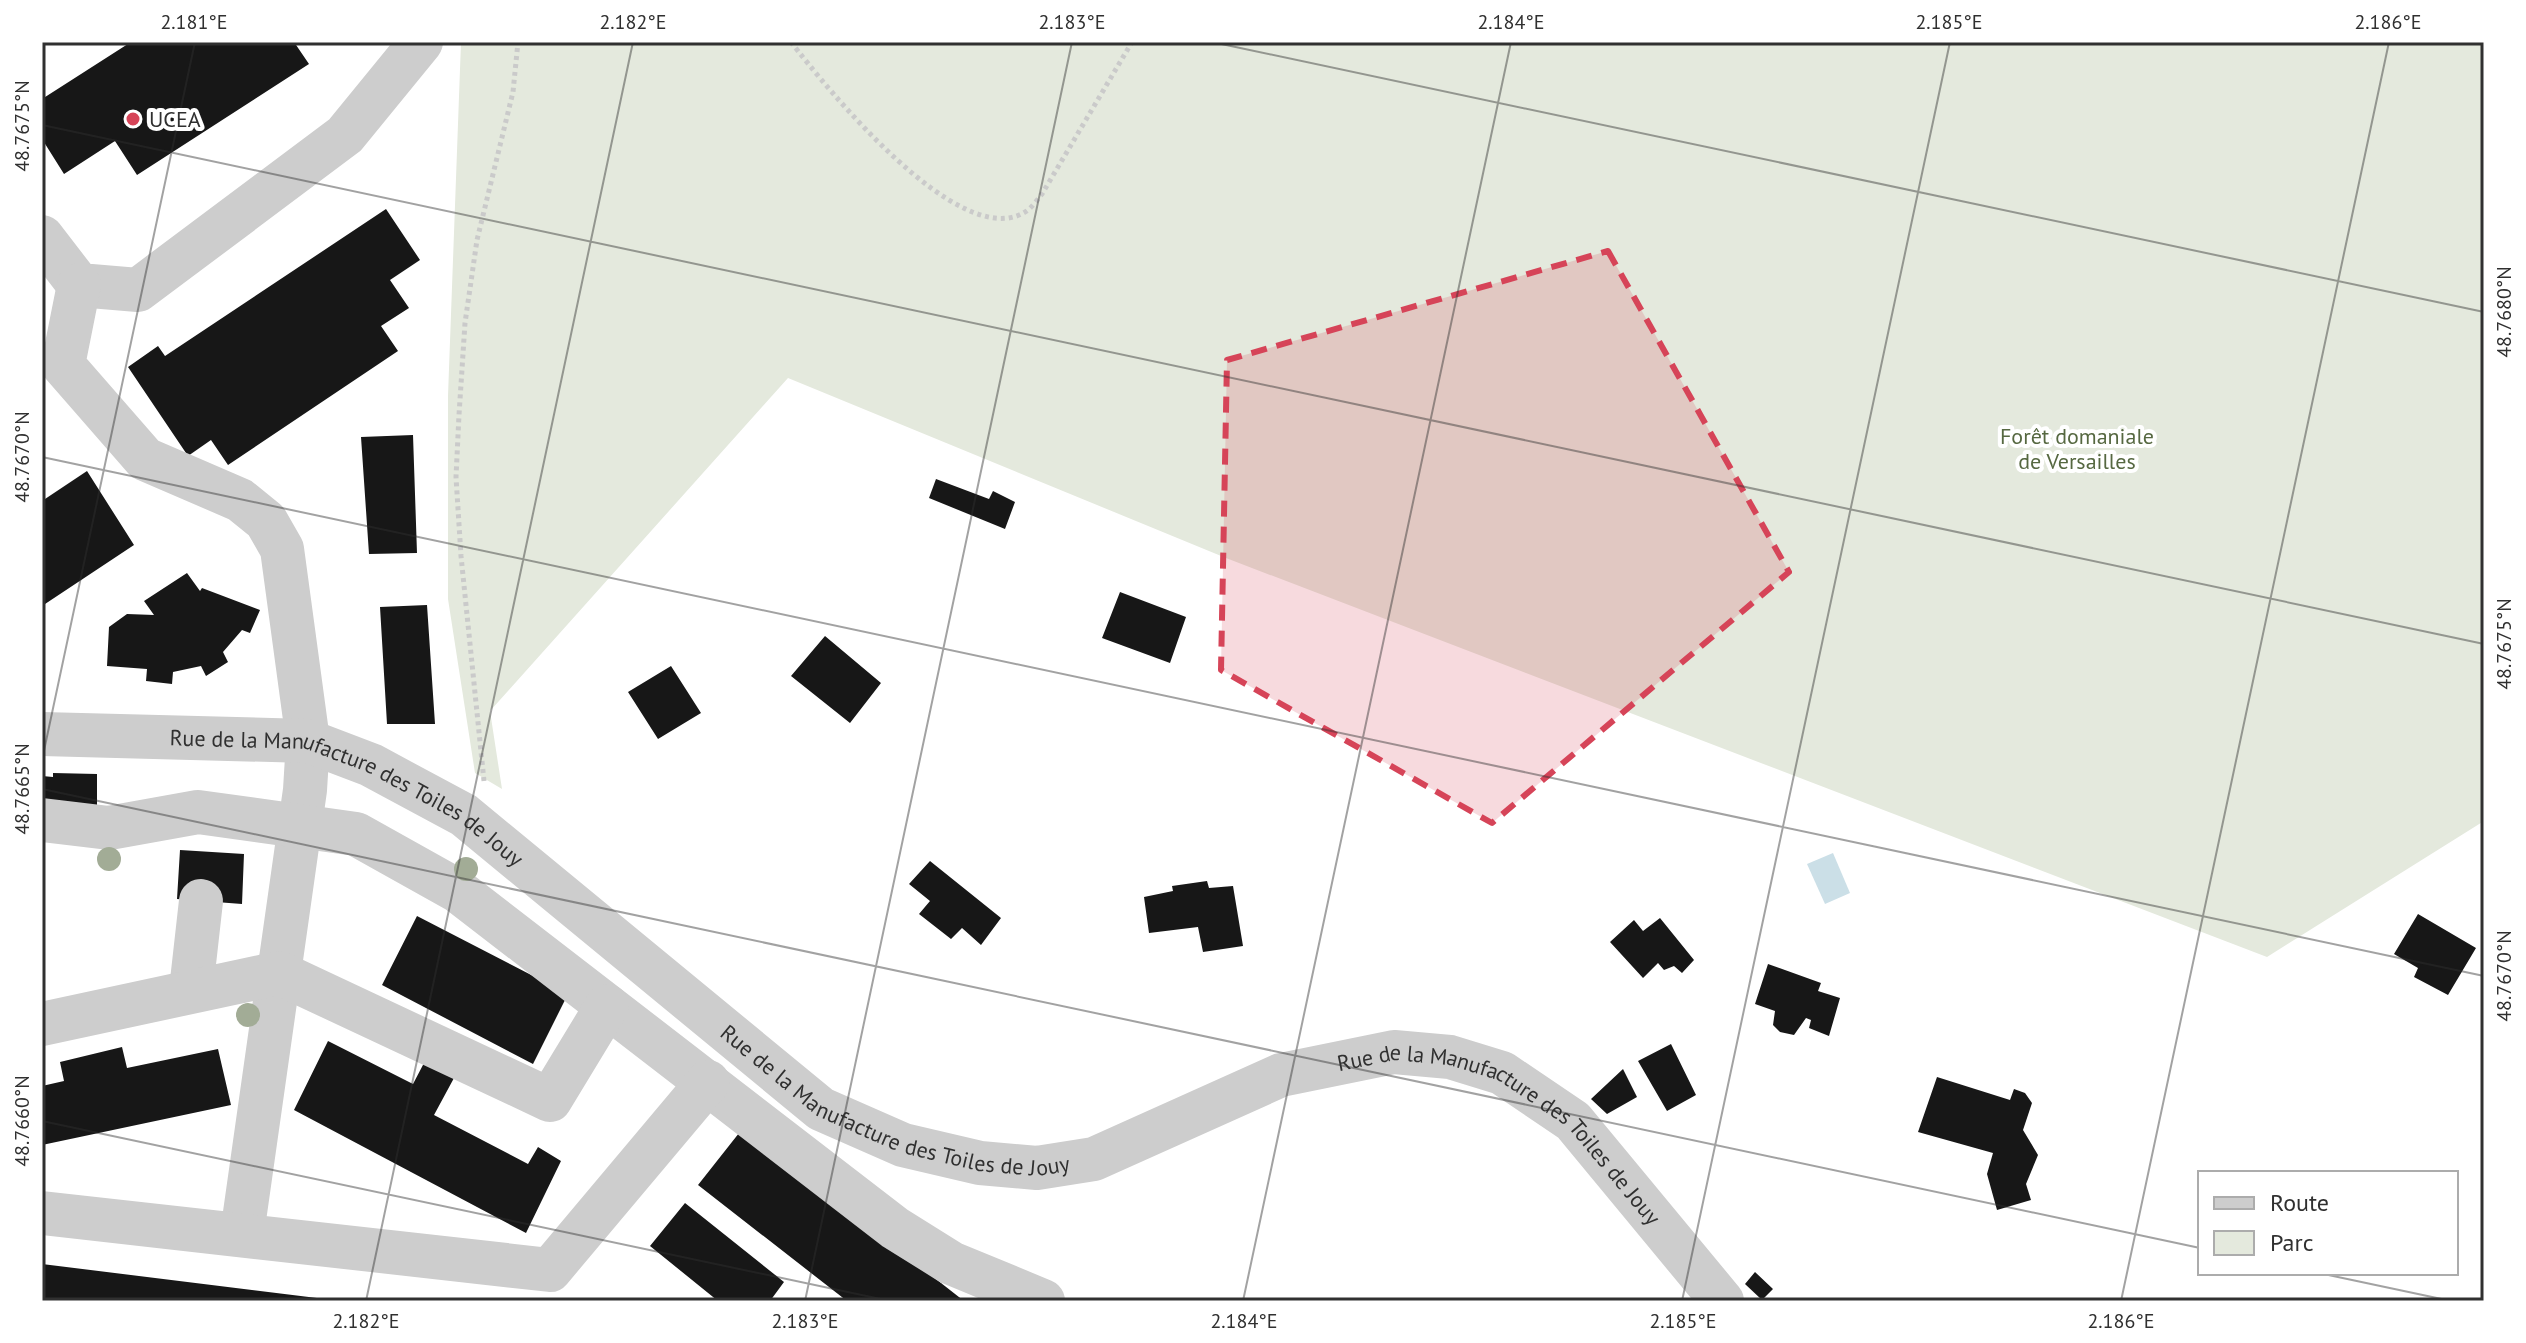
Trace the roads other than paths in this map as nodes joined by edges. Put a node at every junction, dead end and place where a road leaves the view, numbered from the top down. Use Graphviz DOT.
graph roads {
  1 [pos="421,42"];
  2 [pos="42,237"];
  3 [pos="79,285"];
  4 [pos="53,372"];
  5 [pos="42,734"];
  6 [pos="308,741"];
  7 [pos="42,820"];
  8 [pos="300,826"];
  9 [pos="201,901"];
  10 [pos="279,973"];
  11 [pos="191,990"];
  12 [pos="607,1006"];
  13 [pos="42,1024"];
  14 [pos="708,1082"];
  15 [pos="42,1213"];
  16 [pos="242,1234"];
  17 [pos="1043,1301"];
  18 [pos="1722,1301"];
  1 -- 3 [label="street"];
  2 -- 3 [label="street"];
  3 -- 4 [label="street"];
  4 -- 6 [label="street"];
  5 -- 6 [label="street, Rue de la Manufacture des Toiles de Jouy"];
  6 -- 8 [label="street"];
  6 -- 18 [label="street, Rue de la Manufacture des Toiles de Jouy"];
  7 -- 8 [label="street"];
  8 -- 10 [label="street"];
  8 -- 12 [label="street"];
  9 -- 11 [label="street"];
  10 -- 11 [label="street"];
  10 -- 12 [label="street"];
  10 -- 16 [label="street"];
  11 -- 13 [label="street"];
  12 -- 14 [label="street"];
  14 -- 16 [label="street"];
  14 -- 17 [label="street"];
  15 -- 16 [label="street"];
}
